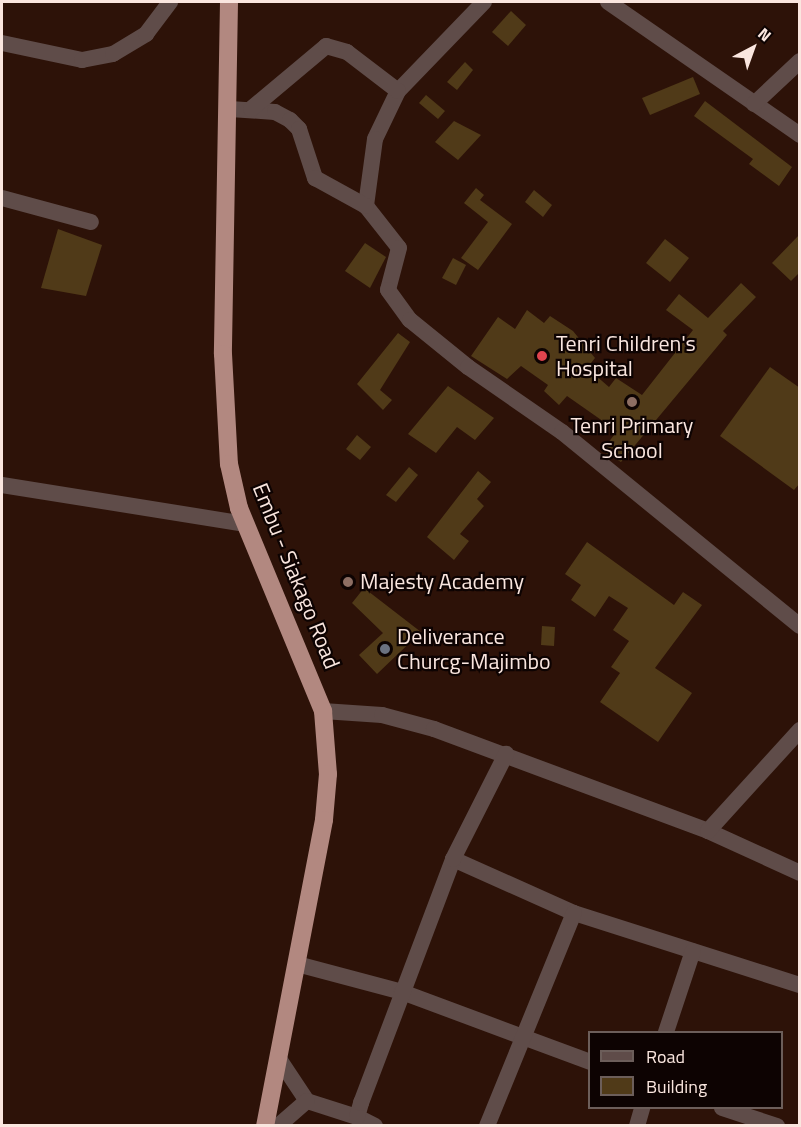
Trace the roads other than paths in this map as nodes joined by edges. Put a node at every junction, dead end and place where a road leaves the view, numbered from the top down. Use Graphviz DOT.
graph roads {
  1 [pos="170,2"];
  2 [pos="229,2"];
  3 [pos="484,2"];
  4 [pos="608,2"];
  5 [pos="2,43"];
  6 [pos="800,61"];
  7 [pos="398,91"];
  8 [pos="754,104"];
  9 [pos="230,109"];
  10 [pos="251,109"];
  11 [pos="800,135"];
  12 [pos="2,198"];
  13 [pos="366,206"];
  14 [pos="91,222"];
  15 [pos="2,485"];
  16 [pos="246,524"];
  17 [pos="800,626"];
  18 [pos="323,711"];
  19 [pos="800,730"];
  20 [pos="506,754"];
  21 [pos="708,831"];
  22 [pos="453,859"];
  23 [pos="800,873"];
  24 [pos="574,913"];
  25 [pos="693,951"];
  26 [pos="297,964"];
  27 [pos="800,986"];
  28 [pos="402,992"];
  29 [pos="666,1031"];
  30 [pos="526,1039"];
  31 [pos="279,1059"];
  32 [pos="588,1061"];
  33 [pos="307,1101"];
  34 [pos="641,1109"];
  35 [pos="728,1109"];
  36 [pos="357,1117"];
  37 [pos="265,1125"];
  38 [pos="278,1125"];
  39 [pos="375,1125"];
  40 [pos="487,1125"];
  41 [pos="637,1125"];
  42 [pos="777,1125"];
  1 -- 5 [label="street"];
  2 -- 9 [label="highway, Embu - Siakago Road"];
  3 -- 7 [label="street"];
  4 -- 8 [label="street"];
  6 -- 8 [label="street"];
  7 -- 10 [label="street"];
  7 -- 13 [label="street"];
  8 -- 11 [label="street"];
  9 -- 10 [label="street"];
  9 -- 16 [label="highway, Embu - Siakago Road"];
  10 -- 13 [label="street"];
  12 -- 14 [label="street"];
  13 -- 17 [label="street"];
  15 -- 16 [label="street"];
  16 -- 18 [label="highway, Embu - Siakago Road"];
  18 -- 20 [label="street"];
  18 -- 26 [label="highway, Embu - Siakago Road"];
  19 -- 21 [label="street"];
  20 -- 21 [label="street"];
  20 -- 22 [label="street"];
  21 -- 23 [label="street"];
  22 -- 24 [label="street"];
  22 -- 28 [label="street"];
  24 -- 25 [label="street"];
  24 -- 30 [label="street"];
  25 -- 27 [label="street"];
  25 -- 29 [label="street"];
  26 -- 28 [label="street"];
  26 -- 31 [label="highway, Embu - Siakago Road"];
  28 -- 30 [label="street"];
  28 -- 36 [label="street"];
  30 -- 32 [label="street"];
  30 -- 40 [label="street"];
  31 -- 33 [label="street"];
  31 -- 37 [label="highway, Embu - Siakago Road"];
  33 -- 36 [label="street"];
  33 -- 38 [label="street"];
  34 -- 41 [label="street"];
  35 -- 42 [label="street"];
  36 -- 39 [label="street"];
}
